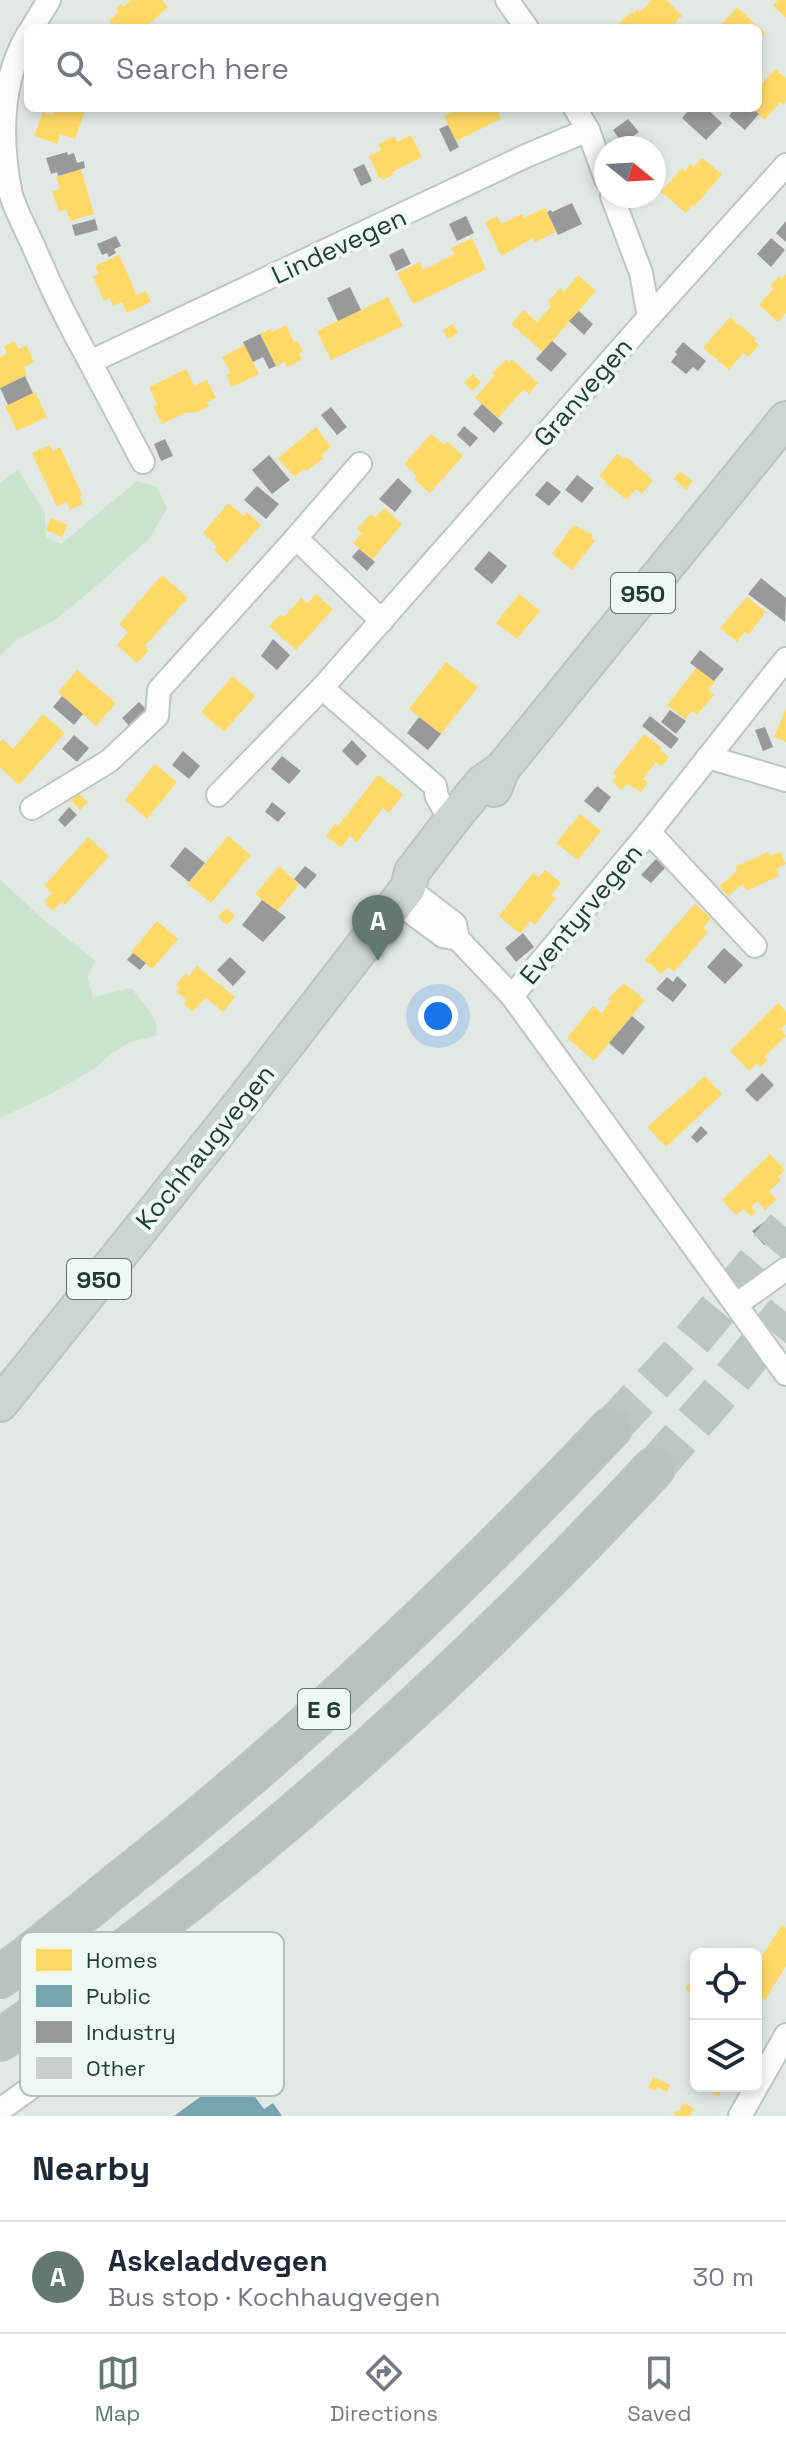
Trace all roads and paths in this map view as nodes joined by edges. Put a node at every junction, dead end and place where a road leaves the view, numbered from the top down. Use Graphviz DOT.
graph roads {
  1 [pos="49,0"];
  2 [pos="507,0"];
  3 [pos="34,24"];
  4 [pos="524,24"];
  5 [pos="24,40"];
  6 [pos="577,112"];
  7 [pos="588,130"];
  8 [pos="594,146"];
  9 [pos="786,165"];
  10 [pos="617,208"];
  11 [pos="649,317"];
  12 [pos="90,362"];
  13 [pos="786,419"];
  14 [pos="143,462"];
  15 [pos="360,464"];
  16 [pos="296,538"];
  17 [pos="382,621"];
  18 [pos="786,659"];
  19 [pos="322,688"];
  20 [pos="708,757"];
  21 [pos="502,769"];
  22 [pos="786,780"];
  23 [pos="435,786"];
  24 [pos="472,794"];
  25 [pos="218,795"];
  26 [pos="32,808"];
  27 [pos="451,821"];
  28 [pos="649,832"];
  29 [pos="403,895"];
  30 [pos="755,946"];
  31 [pos="512,996"];
  32 [pos="786,1269"];
  33 [pos="737,1304"];
  34 [pos="786,1374"];
  35 [pos="0,1404"];
  36 [pos="611,1428"];
  37 [pos="654,1468"];
  38 [pos="58,1932"];
  39 [pos="150,1932"];
  40 [pos="20,1961"];
  41 [pos="0,1977"];
  42 [pos="20,2027"];
  43 [pos="786,2035"];
  44 [pos="0,2040"];
  45 [pos="20,2096"];
  46 [pos="0,2110"];
  47 [pos="740,2116"];
  1 -- 3 [label="street"];
  2 -- 4 [label="street"];
  5 -- 12 [label="street"];
  6 -- 7 [label="street"];
  7 -- 8 [label="street"];
  7 -- 12 [label="street, Lindevegen"];
  9 -- 11 [label="street, Granvegen"];
  10 -- 11 [label="street"];
  11 -- 17 [label="street, Granvegen"];
  12 -- 14 [label="street"];
  13 -- 21 [label="main road, Kochhaugvegen / 950"];
  15 -- 16 [label="street"];
  16 -- 17 [label="street"];
  16 -- 26 [label="street"];
  17 -- 19 [label="street, Granvegen"];
  18 -- 20 [label="street, Eventyrvegen"];
  19 -- 23 [label="street"];
  19 -- 25 [label="street, Granvegen"];
  20 -- 22 [label="street"];
  20 -- 28 [label="street, Eventyrvegen"];
  21 -- 24 [label="main road, Kochhaugvegen / 950"];
  21 -- 29 [label="main road, Kochhaugvegen / 950"];
  23 -- 24 [label="street"];
  23 -- 27 [label="street"];
  24 -- 27 [label="main road, Kochhaugvegen / 950"];
  27 -- 29 [label="main road, Kochhaugvegen / 950"];
  28 -- 30 [label="street, Eventyrvegen"];
  28 -- 31 [label="street, Eventyrvegen"];
  29 -- 31 [label="street"];
  29 -- 35 [label="main road, Kochhaugvegen / 950"];
  31 -- 33 [label="street"];
  32 -- 33 [label="street"];
  33 -- 34 [label="street"];
  36 -- 38 [label="highway, E 6"];
  37 -- 39 [label="highway, E 6"];
  40 -- 41 [label="highway, E 6"];
  42 -- 44 [label="highway, E 6"];
  43 -- 47 [label="street"];
  45 -- 46 [label="street"];
}
